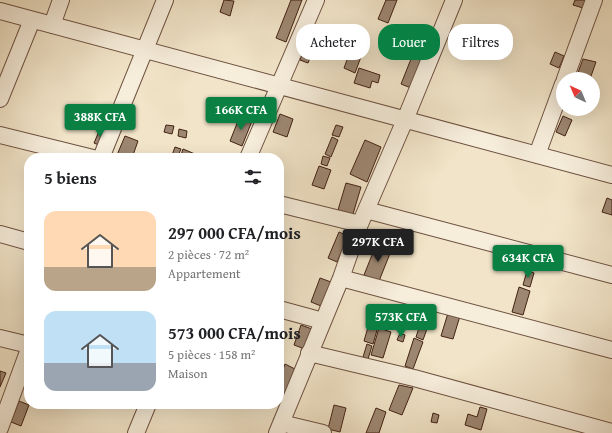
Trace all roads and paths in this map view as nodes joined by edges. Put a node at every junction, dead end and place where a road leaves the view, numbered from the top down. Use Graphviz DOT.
graph roads {
  1 [pos="61,0"];
  2 [pos="166,0"];
  3 [pos="316,0"];
  4 [pos="454,0"];
  5 [pos="594,0"];
  6 [pos="0,12"];
  7 [pos="32,20"];
  8 [pos="52,25"];
  9 [pos="144,50"];
  10 [pos="568,72"];
  11 [pos="278,86"];
  12 [pos="0,98"];
  13 [pos="556,103"];
  14 [pos="406,120"];
  15 [pos="0,135"];
  16 [pos="73,153"];
  17 [pos="103,153"];
  18 [pos="250,153"];
  19 [pos="537,155"];
  20 [pos="612,174"];
  21 [pos="284,205"];
  22 [pos="363,217"];
  23 [pos="0,234"];
  24 [pos="24,241"];
  25 [pos="612,275"];
  26 [pos="341,278"];
  27 [pos="284,311"];
  28 [pos="323,321"];
  29 [pos="0,338"];
  30 [pos="24,344"];
  31 [pos="612,350"];
  32 [pos="309,353"];
  33 [pos="24,363"];
  34 [pos="284,404"];
  35 [pos="146,409"];
  36 [pos="283,409"];
  37 [pos="0,428"];
  38 [pos="279,428"];
  39 [pos="611,431"];
  40 [pos="136,433"];
  41 [pos="323,433"];
  1 -- 8 [label="street"];
  2 -- 9 [label="street"];
  3 -- 11 [label="street"];
  4 -- 14 [label="street"];
  5 -- 10 [label="street"];
  6 -- 7 [label="street"];
  7 -- 8 [label="street"];
  7 -- 12 [label="street"];
  8 -- 9 [label="street"];
  9 -- 11 [label="street"];
  9 -- 17 [label="street"];
  11 -- 14 [label="street"];
  11 -- 18 [label="street"];
  13 -- 19 [label="street"];
  14 -- 19 [label="street"];
  14 -- 22 [label="street"];
  15 -- 16 [label="street"];
  19 -- 20 [label="street"];
  21 -- 22 [label="street"];
  22 -- 25 [label="street"];
  22 -- 26 [label="street"];
  23 -- 24 [label="street"];
  26 -- 28 [label="street"];
  26 -- 31 [label="street"];
  27 -- 28 [label="street"];
  28 -- 32 [label="street"];
  29 -- 30 [label="street"];
  32 -- 34 [label="street"];
  32 -- 39 [label="street"];
  33 -- 37 [label="street"];
  35 -- 40 [label="street"];
  36 -- 38 [label="street"];
  38 -- 41 [label="street"];
}
